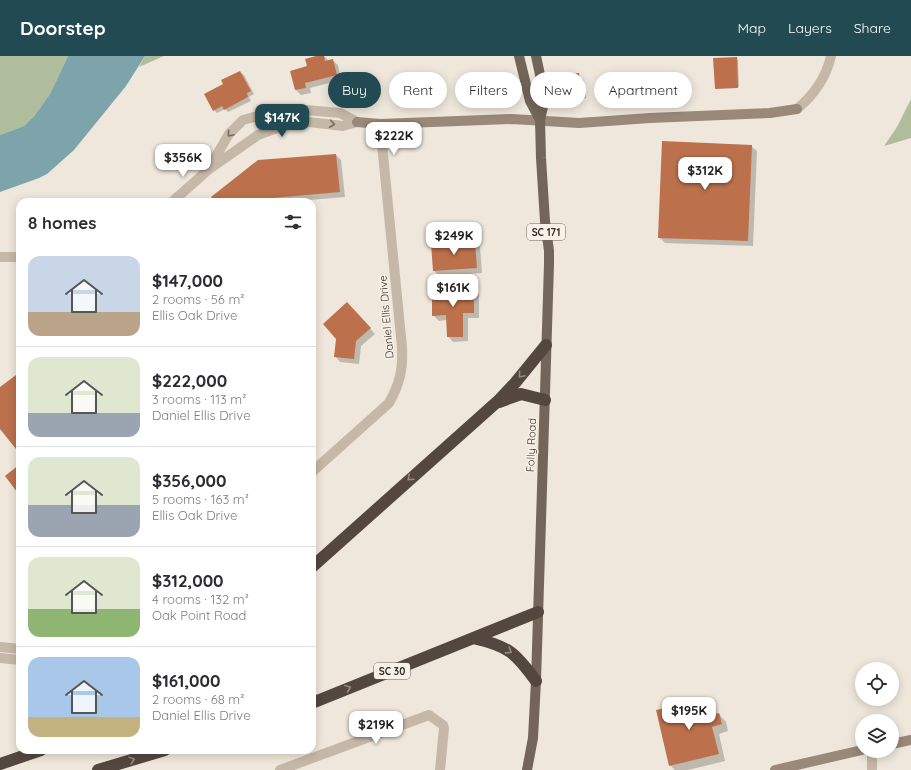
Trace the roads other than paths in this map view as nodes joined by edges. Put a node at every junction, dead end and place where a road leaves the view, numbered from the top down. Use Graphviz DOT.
graph roads {
  1 [pos="519,56"];
  2 [pos="536,56"];
  3 [pos="831,56"];
  4 [pos="540,120"];
  5 [pos="358,122"];
  6 [pos="380,124"];
  7 [pos="208,170"];
  8 [pos="176,198"];
  9 [pos="0,257"];
  10 [pos="16,257"];
  11 [pos="546,345"];
  12 [pos="545,400"];
  13 [pos="494,404"];
  14 [pos="316,468"];
  15 [pos="316,563"];
  16 [pos="538,612"];
  17 [pos="473,638"];
  18 [pos="0,648"];
  19 [pos="16,649"];
  20 [pos="0,658"];
  21 [pos="16,660"];
  22 [pos="536,681"];
  23 [pos="316,701"];
  24 [pos="911,740"];
  25 [pos="899,743"];
  26 [pos="855,752"];
  27 [pos="29,754"];
  28 [pos="152,754"];
  29 [pos="872,758"];
  30 [pos="0,764"];
  31 [pos="98,770"];
  32 [pos="280,770"];
  33 [pos="440,770"];
  34 [pos="527,770"];
  35 [pos="775,770"];
  36 [pos="872,770"];
  1 -- 4 [label="main road, Folly Road / SC 171"];
  2 -- 4 [label="main road, Folly Road / SC 171"];
  3 -- 4 [label="street"];
  4 -- 6 [label="street"];
  4 -- 11 [label="main road, Folly Road / SC 171"];
  5 -- 6 [label="street"];
  7 -- 5 [label="street, one-way"];
  5 -- 7 [label="street, one-way"];
  6 -- 14 [label="street, Daniel Ellis Drive"];
  7 -- 8 [label="street"];
  9 -- 10 [label="street"];
  11 -- 12 [label="main road, Folly Road / SC 171"];
  11 -- 13 [label="highway, one-way"];
  12 -- 13 [label="highway"];
  12 -- 16 [label="main road, Folly Road / SC 171"];
  13 -- 15 [label="highway, one-way"];
  16 -- 17 [label="highway, SC 30"];
  16 -- 22 [label="main road, Folly Road"];
  17 -- 22 [label="highway, one-way"];
  23 -- 17 [label="highway, SC 30, one-way"];
  18 -- 19 [label="street"];
  20 -- 21 [label="street"];
  22 -- 34 [label="main road, Folly Road"];
  24 -- 25 [label="street"];
  26 -- 35 [label="street"];
  27 -- 30 [label="highway"];
  31 -- 28 [label="highway, one-way"];
  29 -- 36 [label="street"];
  32 -- 33 [label="street"];
}
